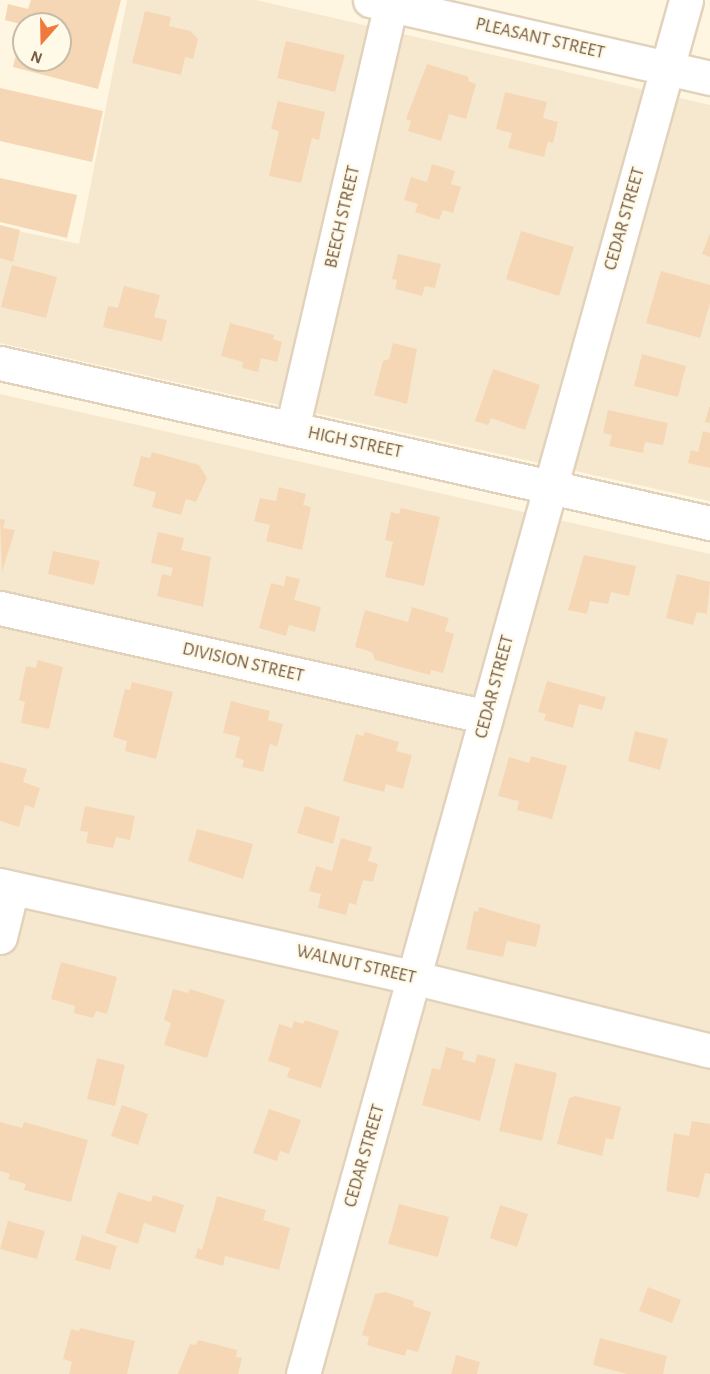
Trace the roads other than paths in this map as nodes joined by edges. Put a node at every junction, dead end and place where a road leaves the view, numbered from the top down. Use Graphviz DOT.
graph roads {
  1 [pos="686,0"];
  2 [pos="381,2"];
  3 [pos="666,69"];
  4 [pos="710,78"];
  5 [pos="0,363"];
  6 [pos="292,429"];
  7 [pos="550,486"];
  8 [pos="710,523"];
  9 [pos="0,608"];
  10 [pos="486,717"];
  11 [pos="6,887"];
  12 [pos="0,937"];
  13 [pos="416,978"];
  14 [pos="710,1051"];
  15 [pos="303,1374"];
  1 -- 3 [label="street, CEDAR STREET"];
  2 -- 3 [label="street, PLEASANT STREET"];
  2 -- 6 [label="street, BEECH STREET"];
  3 -- 4 [label="street, PLEASANT STREET"];
  3 -- 7 [label="street, CEDAR STREET"];
  5 -- 6 [label="street, HIGH STREET"];
  6 -- 7 [label="street, HIGH STREET"];
  7 -- 8 [label="street, HIGH STREET"];
  7 -- 10 [label="street, CEDAR STREET"];
  9 -- 10 [label="street, DIVISION STREET"];
  10 -- 13 [label="street, CEDAR STREET"];
  11 -- 12 [label="street"];
  11 -- 13 [label="street, WALNUT STREET"];
  13 -- 14 [label="street, WALNUT STREET"];
  13 -- 15 [label="street, CEDAR STREET"];
}
